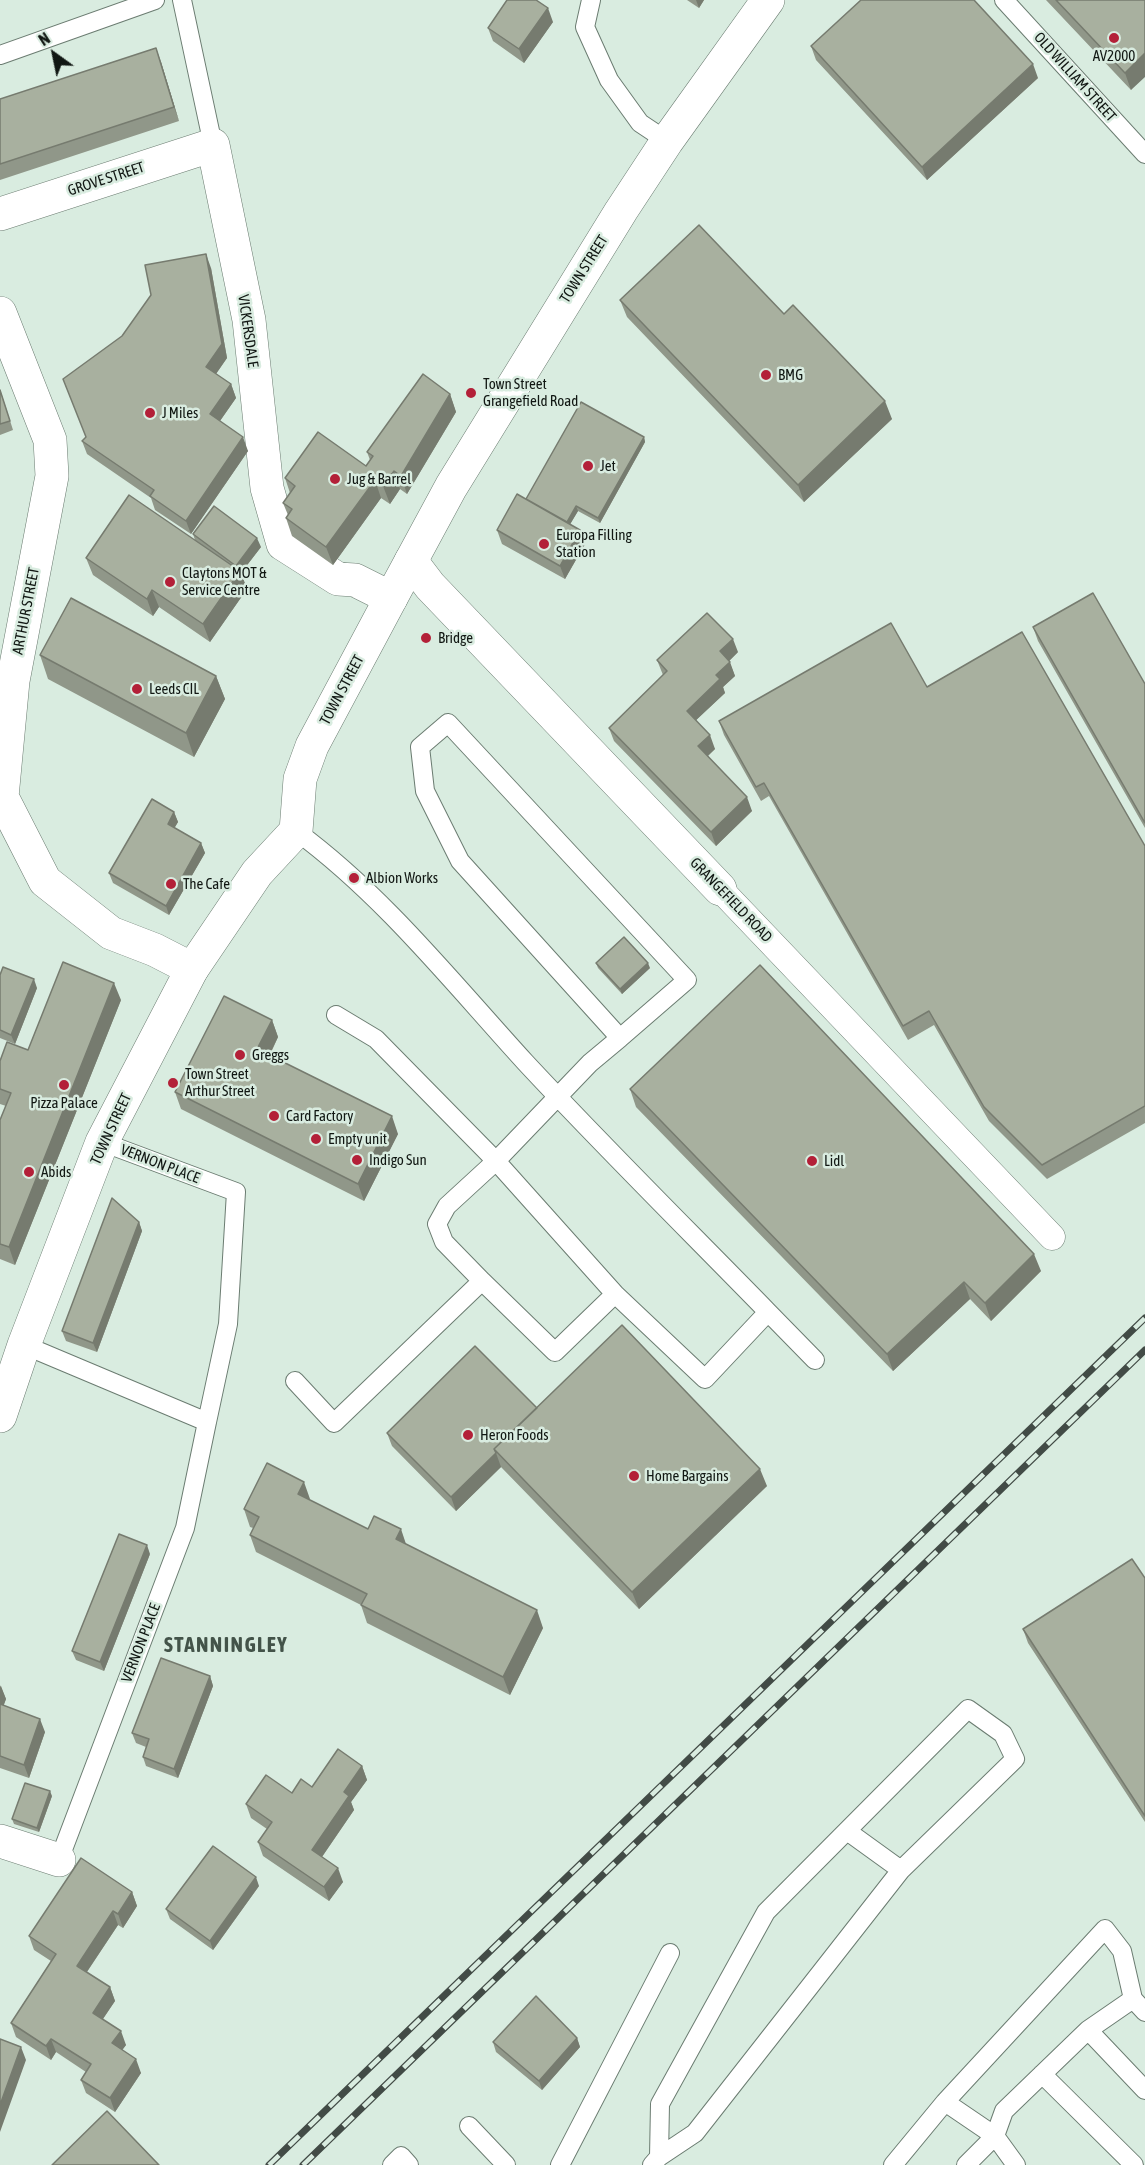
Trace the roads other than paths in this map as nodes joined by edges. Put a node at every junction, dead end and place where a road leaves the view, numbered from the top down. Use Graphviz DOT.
graph roads {
  1 [pos="155,0"];
  2 [pos="182,0"];
  3 [pos="591,0"];
  4 [pos="768,0"];
  5 [pos="1004,0"];
  6 [pos="0,55"];
  7 [pos="667,141"];
  8 [pos="213,145"];
  9 [pos="1145,154"];
  10 [pos="0,214"];
  11 [pos="0,313"];
  12 [pos="411,561"];
  13 [pos="391,598"];
  14 [pos="1,797"];
  15 [pos="296,831"];
  16 [pos="720,889"];
  17 [pos="192,969"];
  18 [pos="336,1015"];
  19 [pos="620,1038"];
  20 [pos="558,1097"];
  21 [pos="102,1142"];
  22 [pos="496,1161"];
  23 [pos="1052,1237"];
  24 [pos="482,1281"];
  25 [pos="615,1294"];
  26 [pos="768,1312"];
  27 [pos="24,1345"];
  28 [pos="815,1360"];
  29 [pos="295,1381"];
  30 [pos="0,1416"];
  31 [pos="207,1422"];
  32 [pos="847,1831"];
  33 [pos="0,1840"];
  34 [pos="59,1860"];
  35 [pos="900,1870"];
  36 [pos="670,1953"];
  37 [pos="1139,2005"];
  38 [pos="1088,2030"];
  39 [pos="1042,2074"];
  40 [pos="1145,2090"];
  41 [pos="945,2102"];
  42 [pos="469,2126"];
  43 [pos="995,2136"];
  44 [pos="1145,2155"];
  45 [pos="655,2161"];
  46 [pos="392,2165"];
  47 [pos="409,2165"];
  48 [pos="506,2165"];
  49 [pos="560,2165"];
  50 [pos="893,2165"];
  51 [pos="966,2165"];
  52 [pos="1016,2165"];
  53 [pos="1134,2165"];
  1 -- 6 [label="lane"];
  2 -- 8 [label="lane, VICKERSDALE"];
  3 -- 7 [label="lane"];
  4 -- 7 [label="street, TOWN STREET"];
  5 -- 9 [label="lane, OLD WILLIAM STREET"];
  7 -- 12 [label="street, TOWN STREET"];
  8 -- 10 [label="street, GROVE STREET"];
  8 -- 13 [label="street, VICKERSDALE"];
  11 -- 14 [label="street, ARTHUR STREET"];
  12 -- 13 [label="street, TOWN STREET"];
  12 -- 16 [label="street, GRANGEFIELD ROAD"];
  13 -- 15 [label="street, TOWN STREET"];
  14 -- 17 [label="street, ARTHUR STREET"];
  15 -- 17 [label="street, TOWN STREET"];
  15 -- 20 [label="lane"];
  16 -- 23 [label="street, GRANGEFIELD ROAD"];
  17 -- 21 [label="street, TOWN STREET"];
  18 -- 22 [label="lane"];
  19 -- 19 [label="lane"];
  19 -- 20 [label="lane"];
  20 -- 22 [label="lane"];
  20 -- 26 [label="lane"];
  21 -- 27 [label="street, TOWN STREET"];
  21 -- 31 [label="lane, VERNON PLACE"];
  22 -- 24 [label="lane"];
  22 -- 25 [label="lane"];
  24 -- 25 [label="lane"];
  24 -- 29 [label="lane"];
  25 -- 26 [label="lane"];
  26 -- 28 [label="lane"];
  27 -- 30 [label="street, TOWN STREET"];
  27 -- 31 [label="lane"];
  31 -- 34 [label="lane, VERNON PLACE"];
  32 -- 35 [label="lane"];
  32 -- 35 [label="lane"];
  32 -- 45 [label="lane"];
  33 -- 34 [label="street"];
  35 -- 45 [label="lane"];
  36 -- 49 [label="lane"];
  37 -- 38 [label="lane"];
  37 -- 41 [label="lane"];
  38 -- 39 [label="lane"];
  38 -- 40 [label="lane"];
  39 -- 43 [label="lane"];
  39 -- 53 [label="lane"];
  41 -- 43 [label="lane"];
  41 -- 50 [label="lane"];
  42 -- 48 [label="lane"];
  43 -- 51 [label="lane"];
  43 -- 52 [label="lane"];
  44 -- 53 [label="lane"];
  46 -- 47 [label="lane"];
}
